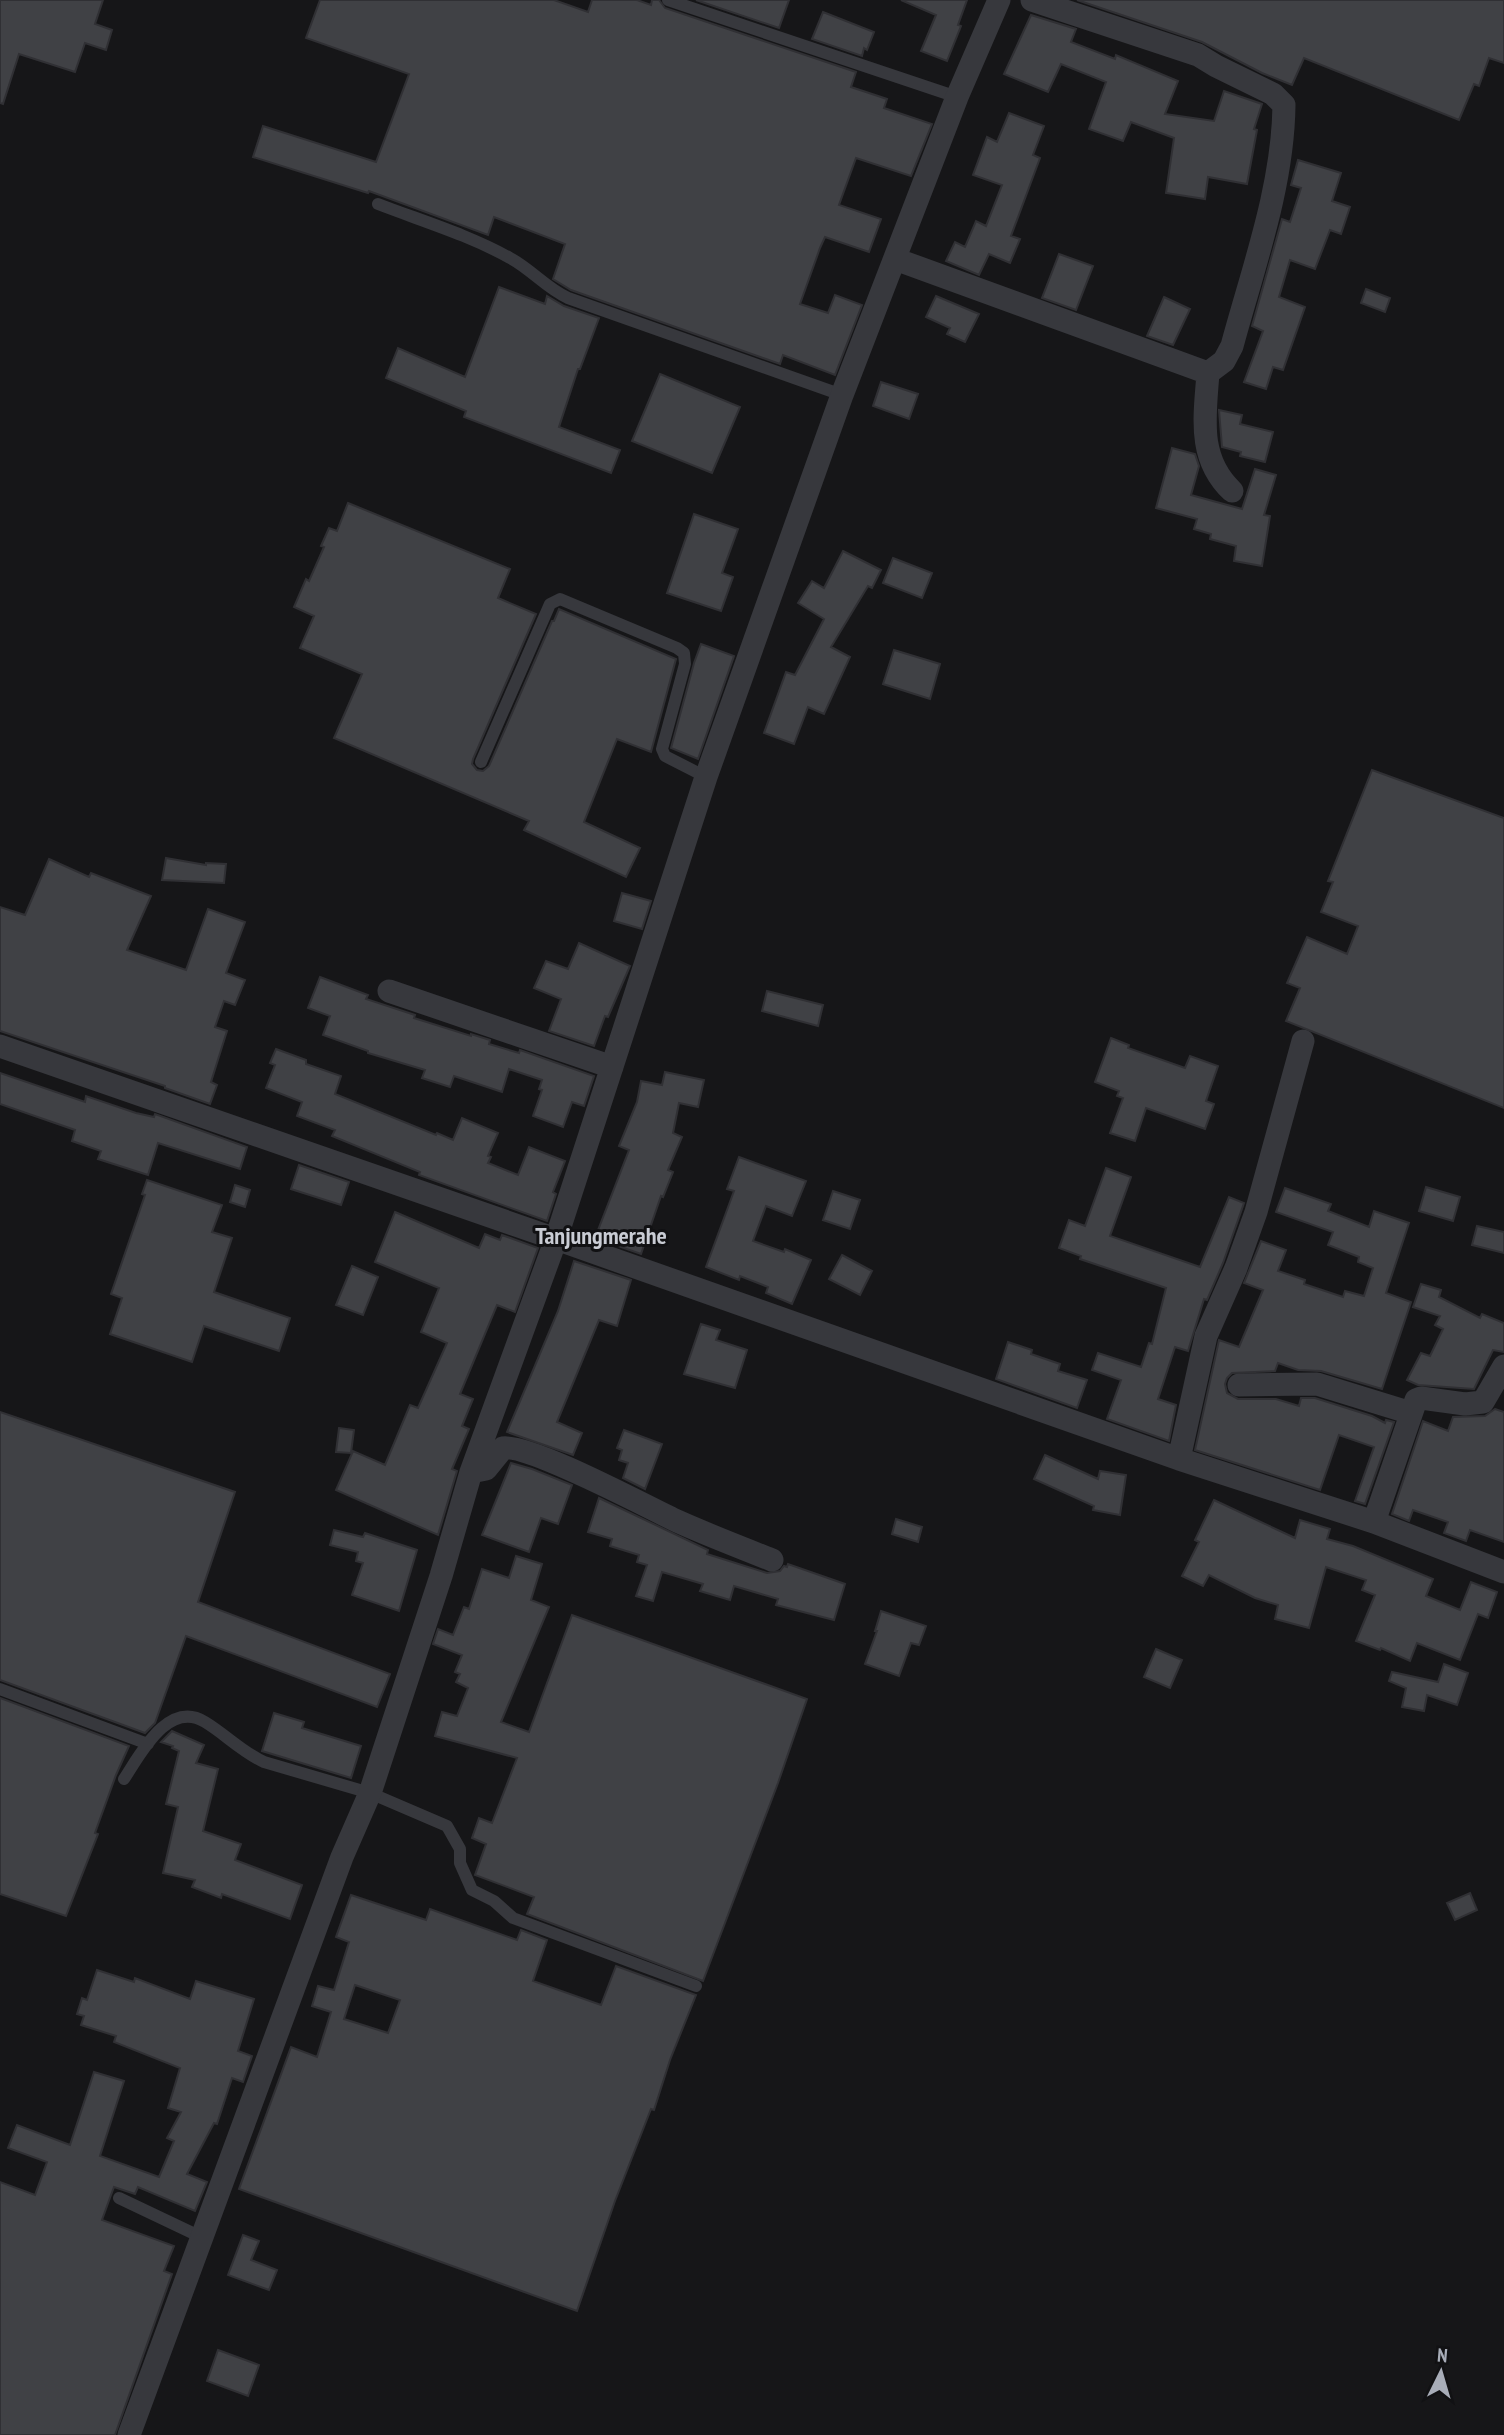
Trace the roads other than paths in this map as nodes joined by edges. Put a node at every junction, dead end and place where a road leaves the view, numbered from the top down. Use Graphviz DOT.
graph roads {
  1 [pos="668,0"];
  2 [pos="999,0"];
  3 [pos="1031,0"];
  4 [pos="957,97"];
  5 [pos="378,204"];
  6 [pos="895,259"];
  7 [pos="1208,373"];
  8 [pos="842,395"];
  9 [pos="1232,491"];
  10 [pos="481,762"];
  11 [pos="706,776"];
  12 [pos="389,991"];
  13 [pos="1303,1041"];
  14 [pos="0,1046"];
  15 [pos="612,1067"];
  16 [pos="556,1239"];
  17 [pos="1504,1366"];
  18 [pos="1239,1385"];
  19 [pos="1411,1413"];
  20 [pos="1179,1460"];
  21 [pos="471,1472"];
  22 [pos="1374,1522"];
  23 [pos="772,1560"];
  24 [pos="1504,1572"];
  25 [pos="0,1689"];
  26 [pos="148,1744"];
  27 [pos="124,1779"];
  28 [pos="370,1793"];
  29 [pos="696,1986"];
  30 [pos="119,2198"];
  31 [pos="201,2237"];
  32 [pos="129,2435"];
  1 -- 4 [label="lane"];
  2 -- 4 [label="street"];
  3 -- 7 [label="street"];
  4 -- 6 [label="street"];
  5 -- 8 [label="lane"];
  6 -- 7 [label="street"];
  6 -- 8 [label="street"];
  7 -- 9 [label="street"];
  8 -- 11 [label="street"];
  10 -- 11 [label="lane"];
  11 -- 15 [label="street"];
  12 -- 15 [label="street"];
  13 -- 20 [label="street"];
  14 -- 16 [label="street"];
  15 -- 16 [label="street"];
  16 -- 20 [label="street"];
  16 -- 21 [label="street"];
  17 -- 19 [label="street"];
  18 -- 19 [label="street"];
  19 -- 22 [label="street"];
  20 -- 22 [label="street"];
  21 -- 23 [label="street"];
  21 -- 28 [label="street"];
  22 -- 24 [label="street"];
  25 -- 26 [label="lane"];
  26 -- 27 [label="lane"];
  26 -- 28 [label="lane"];
  28 -- 29 [label="lane"];
  28 -- 31 [label="street"];
  30 -- 31 [label="lane"];
  31 -- 32 [label="street"];
}
